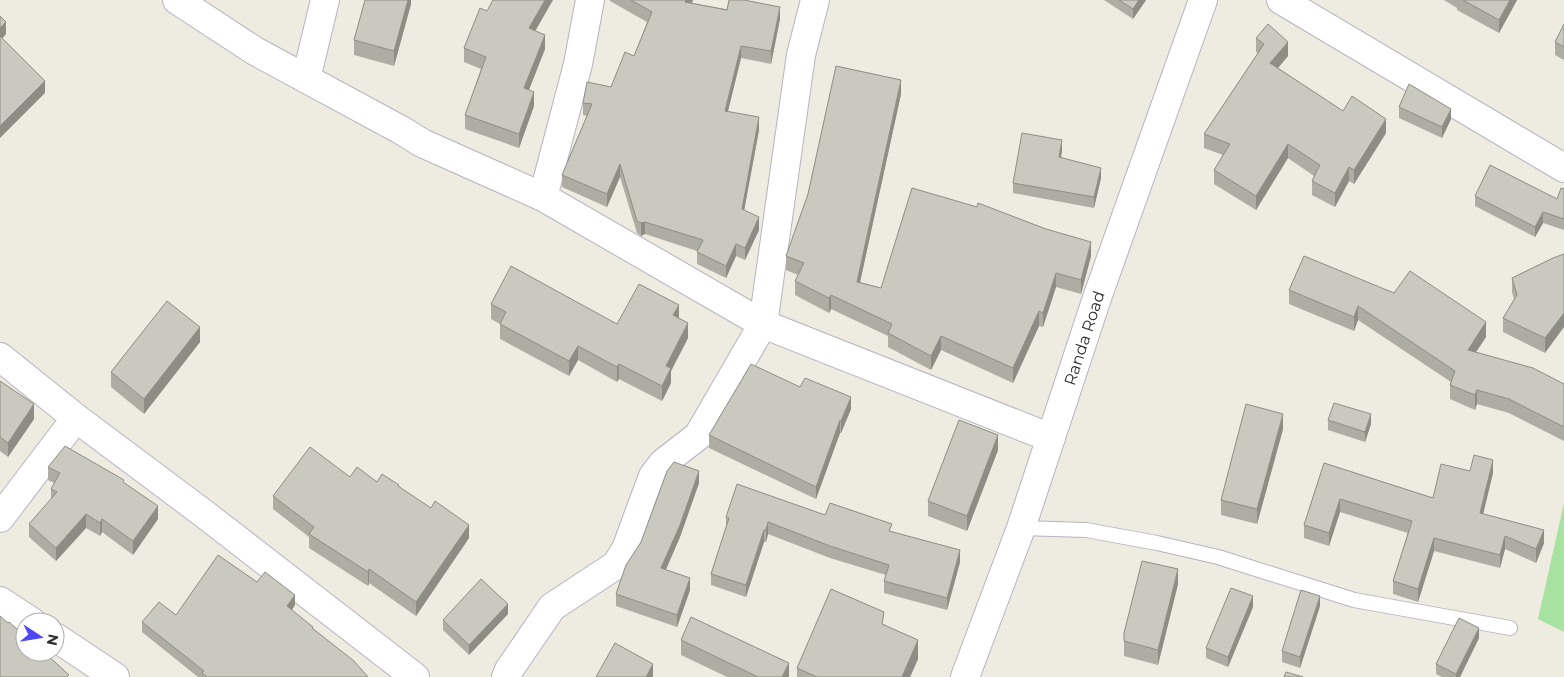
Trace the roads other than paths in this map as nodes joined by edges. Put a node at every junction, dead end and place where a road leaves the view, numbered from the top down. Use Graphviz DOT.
graph roads {
  1 [pos="177,0"];
  2 [pos="325,0"];
  3 [pos="590,0"];
  4 [pos="815,0"];
  5 [pos="1203,0"];
  6 [pos="1281,0"];
  7 [pos="306,79"];
  8 [pos="1564,168"];
  9 [pos="543,197"];
  10 [pos="763,324"];
  11 [pos="0,358"];
  12 [pos="76,418"];
  13 [pos="1051,438"];
  14 [pos="0,518"];
  15 [pos="1021,528"];
  16 [pos="0,601"];
  17 [pos="17,612"];
  18 [pos="1510,628"];
  19 [pos="65,644"];
  20 [pos="115,677"];
  21 [pos="415,677"];
  22 [pos="506,677"];
  23 [pos="965,677"];
  1 -- 7 [label="street"];
  2 -- 7 [label="street"];
  3 -- 9 [label="street"];
  4 -- 10 [label="street"];
  5 -- 13 [label="street, Randa Road"];
  6 -- 8 [label="street"];
  7 -- 9 [label="street"];
  9 -- 10 [label="street"];
  10 -- 13 [label="street"];
  10 -- 22 [label="street"];
  11 -- 12 [label="street"];
  12 -- 14 [label="street"];
  12 -- 21 [label="street"];
  13 -- 15 [label="street, Randa Road"];
  15 -- 18 [label="lane"];
  15 -- 23 [label="street, Randa Road"];
  16 -- 17 [label="street"];
  19 -- 20 [label="street"];
}
